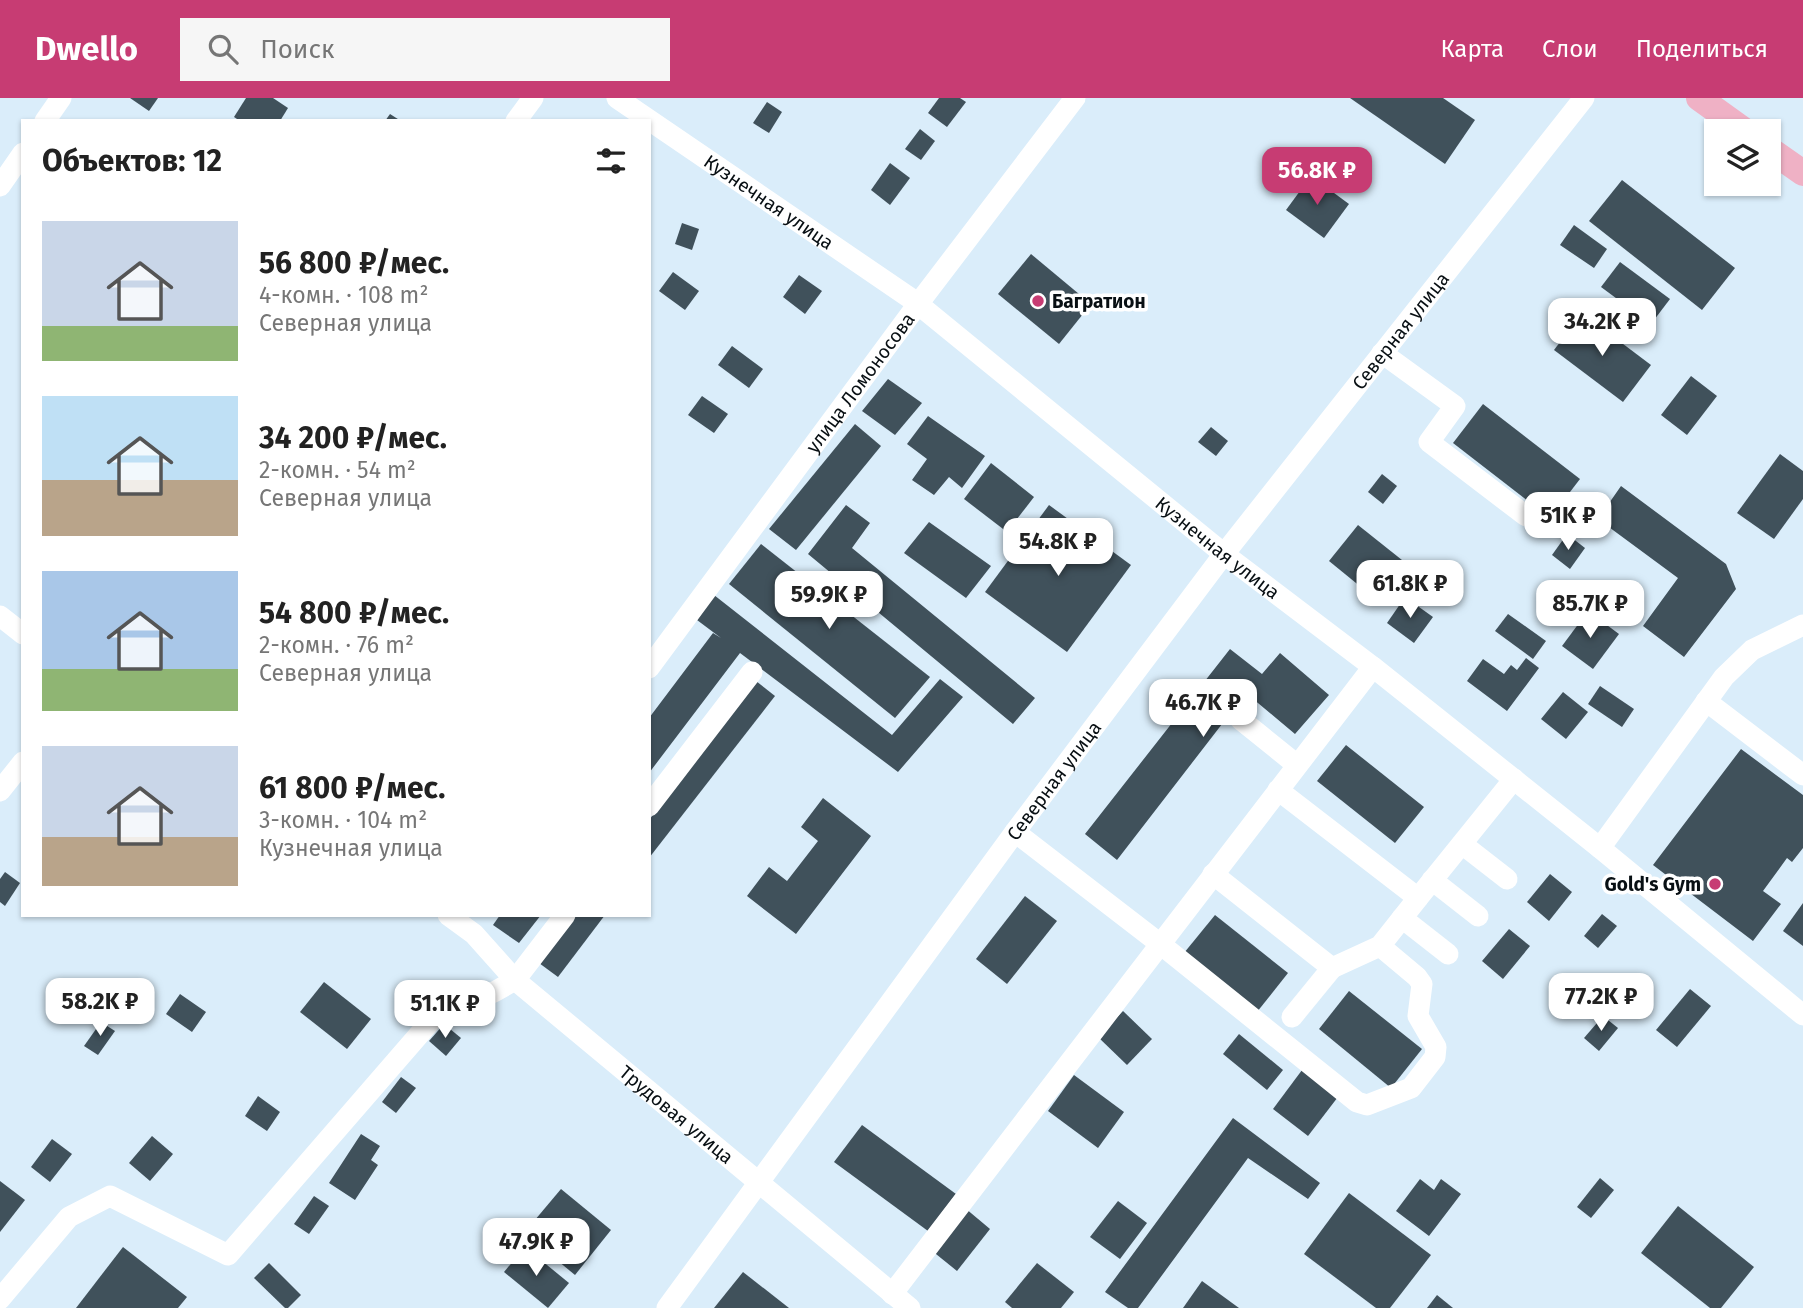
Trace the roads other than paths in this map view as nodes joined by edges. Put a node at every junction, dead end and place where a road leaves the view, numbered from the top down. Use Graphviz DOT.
graph roads {
  1 [pos="61,98"];
  2 [pos="533,98"];
  3 [pos="617,98"];
  4 [pos="1075,98"];
  5 [pos="1584,98"];
  6 [pos="1699,98"];
  7 [pos="46,119"];
  8 [pos="517,119"];
  9 [pos="648,119"];
  10 [pos="1728,119"];
  11 [pos="651,121"];
  12 [pos="21,156"];
  13 [pos="1781,157"];
  14 [pos="1803,173"];
  15 [pos="0,186"];
  16 [pos="918,304"];
  17 [pos="1382,353"];
  18 [pos="1525,516"];
  19 [pos="1224,554"];
  20 [pos="0,616"];
  21 [pos="1803,625"];
  22 [pos="21,632"];
  23 [pos="651,665"];
  24 [pos="1373,667"];
  25 [pos="752,672"];
  26 [pos="1706,701"];
  27 [pos="1240,719"];
  28 [pos="21,765"];
  29 [pos="1297,765"];
  30 [pos="1803,775"];
  31 [pos="1514,779"];
  32 [pos="1278,790"];
  33 [pos="0,791"];
  34 [pos="651,803"];
  35 [pos="1016,832"];
  36 [pos="1462,844"];
  37 [pos="1600,848"];
  38 [pos="1213,874"];
  39 [pos="1507,879"];
  40 [pos="1432,880"];
  41 [pos="1418,898"];
  42 [pos="1478,916"];
  43 [pos="563,917"];
  44 [pos="461,918"];
  45 [pos="1402,918"];
  46 [pos="1159,943"];
  47 [pos="1380,946"];
  48 [pos="1448,954"];
  49 [pos="1332,968"];
  50 [pos="515,980"];
  51 [pos="1803,1015"];
  52 [pos="1292,1017"];
  53 [pos="759,1182"];
  54 [pos="892,1294"];
  55 [pos="0,1299"];
  56 [pos="667,1308"];
  57 [pos="910,1308"];
  1 -- 7 [label="street"];
  2 -- 8 [label="street"];
  3 -- 9 [label="street, Кузнечная улица"];
  4 -- 16 [label="street, улица Ломоносова"];
  5 -- 17 [label="street, Северная улица"];
  6 -- 10 [label="main road"];
  11 -- 16 [label="street, Кузнечная улица"];
  12 -- 15 [label="street"];
  13 -- 14 [label="main road"];
  16 -- 19 [label="street, Кузнечная улица"];
  16 -- 23 [label="street, улица Ломоносова"];
  17 -- 18 [label="street"];
  17 -- 19 [label="street, Северная улица"];
  19 -- 24 [label="street, Кузнечная улица"];
  19 -- 35 [label="street, Северная улица"];
  20 -- 22 [label="street"];
  21 -- 26 [label="street"];
  24 -- 29 [label="street"];
  24 -- 31 [label="street, Кузнечная улица"];
  25 -- 34 [label="street"];
  26 -- 30 [label="street"];
  26 -- 37 [label="street"];
  27 -- 29 [label="street"];
  28 -- 33 [label="street"];
  29 -- 32 [label="street"];
  31 -- 36 [label="street"];
  31 -- 37 [label="street, Кузнечная улица"];
  32 -- 38 [label="street"];
  32 -- 41 [label="street"];
  35 -- 46 [label="street"];
  35 -- 53 [label="street, Северная улица"];
  36 -- 39 [label="street"];
  36 -- 40 [label="street"];
  37 -- 51 [label="street, Кузнечная улица"];
  38 -- 46 [label="street"];
  38 -- 49 [label="street"];
  40 -- 41 [label="street"];
  40 -- 42 [label="street"];
  41 -- 45 [label="street"];
  43 -- 50 [label="street"];
  44 -- 50 [label="street, Трудовая улица"];
  45 -- 47 [label="street"];
  45 -- 48 [label="street"];
  46 -- 47 [label="street"];
  46 -- 54 [label="street"];
  47 -- 49 [label="street"];
  49 -- 52 [label="street"];
  50 -- 53 [label="street, Трудовая улица"];
  50 -- 55 [label="street"];
  53 -- 54 [label="street, Трудовая улица"];
  53 -- 56 [label="street, Северная улица"];
  54 -- 57 [label="street, Трудовая улица"];
}
